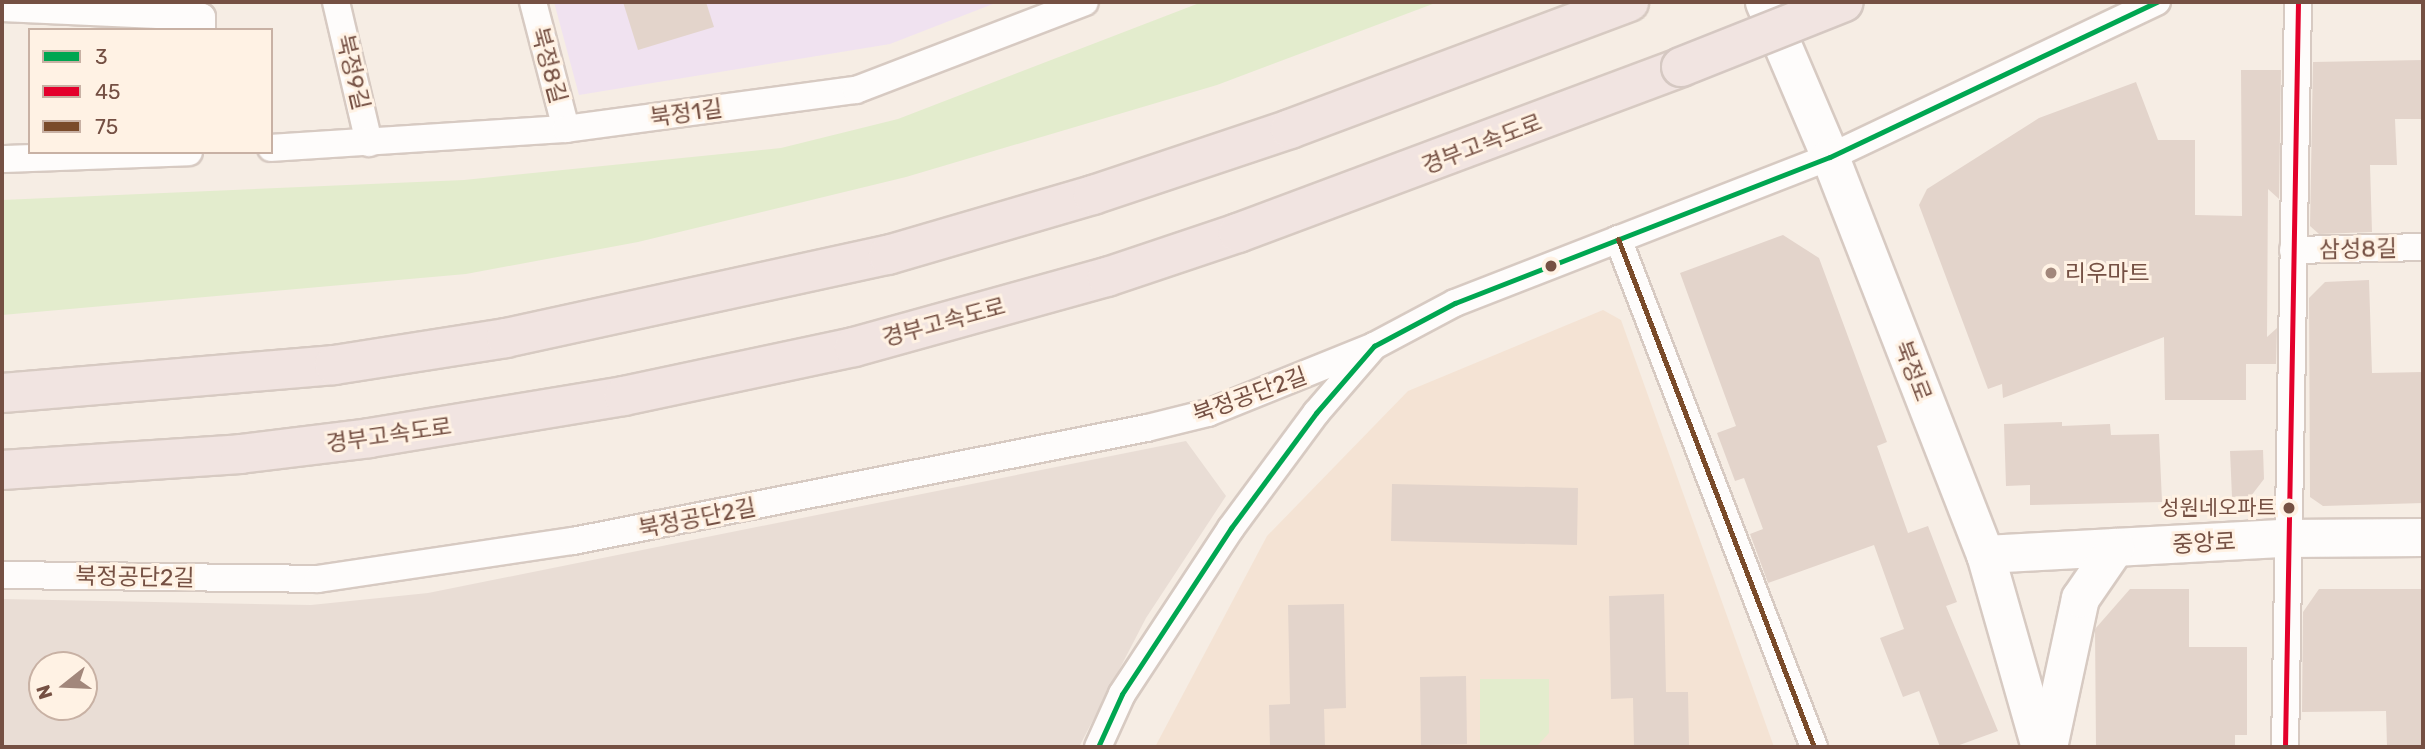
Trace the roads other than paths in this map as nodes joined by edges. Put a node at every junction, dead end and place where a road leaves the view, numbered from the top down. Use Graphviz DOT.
graph roads {
  1 [pos="336,2"];
  2 [pos="533,2"];
  3 [pos="1085,2"];
  4 [pos="1629,2"];
  5 [pos="1764,2"];
  6 [pos="1844,2"];
  7 [pos="2157,2"];
  8 [pos="2298,2"];
  9 [pos="48,6"];
  10 [pos="2,8"];
  11 [pos="202,28"];
  12 [pos="566,129"];
  13 [pos="369,143"];
  14 [pos="273,148"];
  15 [pos="136,154"];
  16 [pos="1830,157"];
  17 [pos="2,159"];
  18 [pos="1618,239"];
  19 [pos="2423,247"];
  20 [pos="2293,250"];
  21 [pos="1374,346"];
  22 [pos="2,393"];
  23 [pos="2,470"];
  24 [pos="2423,537"];
  25 [pos="2285,538"];
  26 [pos="2115,547"];
  27 [pos="1985,554"];
  28 [pos="2,575"];
  29 [pos="1098,747"];
  30 [pos="1814,747"];
  31 [pos="2040,747"];
  32 [pos="2048,747"];
  33 [pos="2285,747"];
  1 -- 13 [label="street, 북정9길"];
  2 -- 12 [label="street, 북정8길"];
  3 -- 12 [label="street, 북정1길"];
  4 -- 22 [label="highway"];
  5 -- 16 [label="street, 북정로"];
  6 -- 23 [label="highway, 경부고속도로, bridge"];
  7 -- 16 [label="street"];
  8 -- 20 [label="street, 삼성8길"];
  9 -- 10 [label="street"];
  9 -- 11 [label="street"];
  12 -- 13 [label="street, 북정1길"];
  13 -- 14 [label="street, 북정1길"];
  15 -- 17 [label="street"];
  16 -- 18 [label="street"];
  16 -- 27 [label="street, 북정로"];
  18 -- 21 [label="street"];
  18 -- 30 [label="street"];
  19 -- 20 [label="street, 삼성8길"];
  20 -- 25 [label="street, 삼성8길"];
  21 -- 28 [label="street, 북정공단2길"];
  21 -- 29 [label="street"];
  24 -- 25 [label="street, 중앙로"];
  25 -- 26 [label="street, 중앙로"];
  25 -- 33 [label="street, 삼성8길"];
  26 -- 27 [label="street, 중앙로"];
  26 -- 32 [label="street"];
  27 -- 31 [label="street, 북정로"];
}
